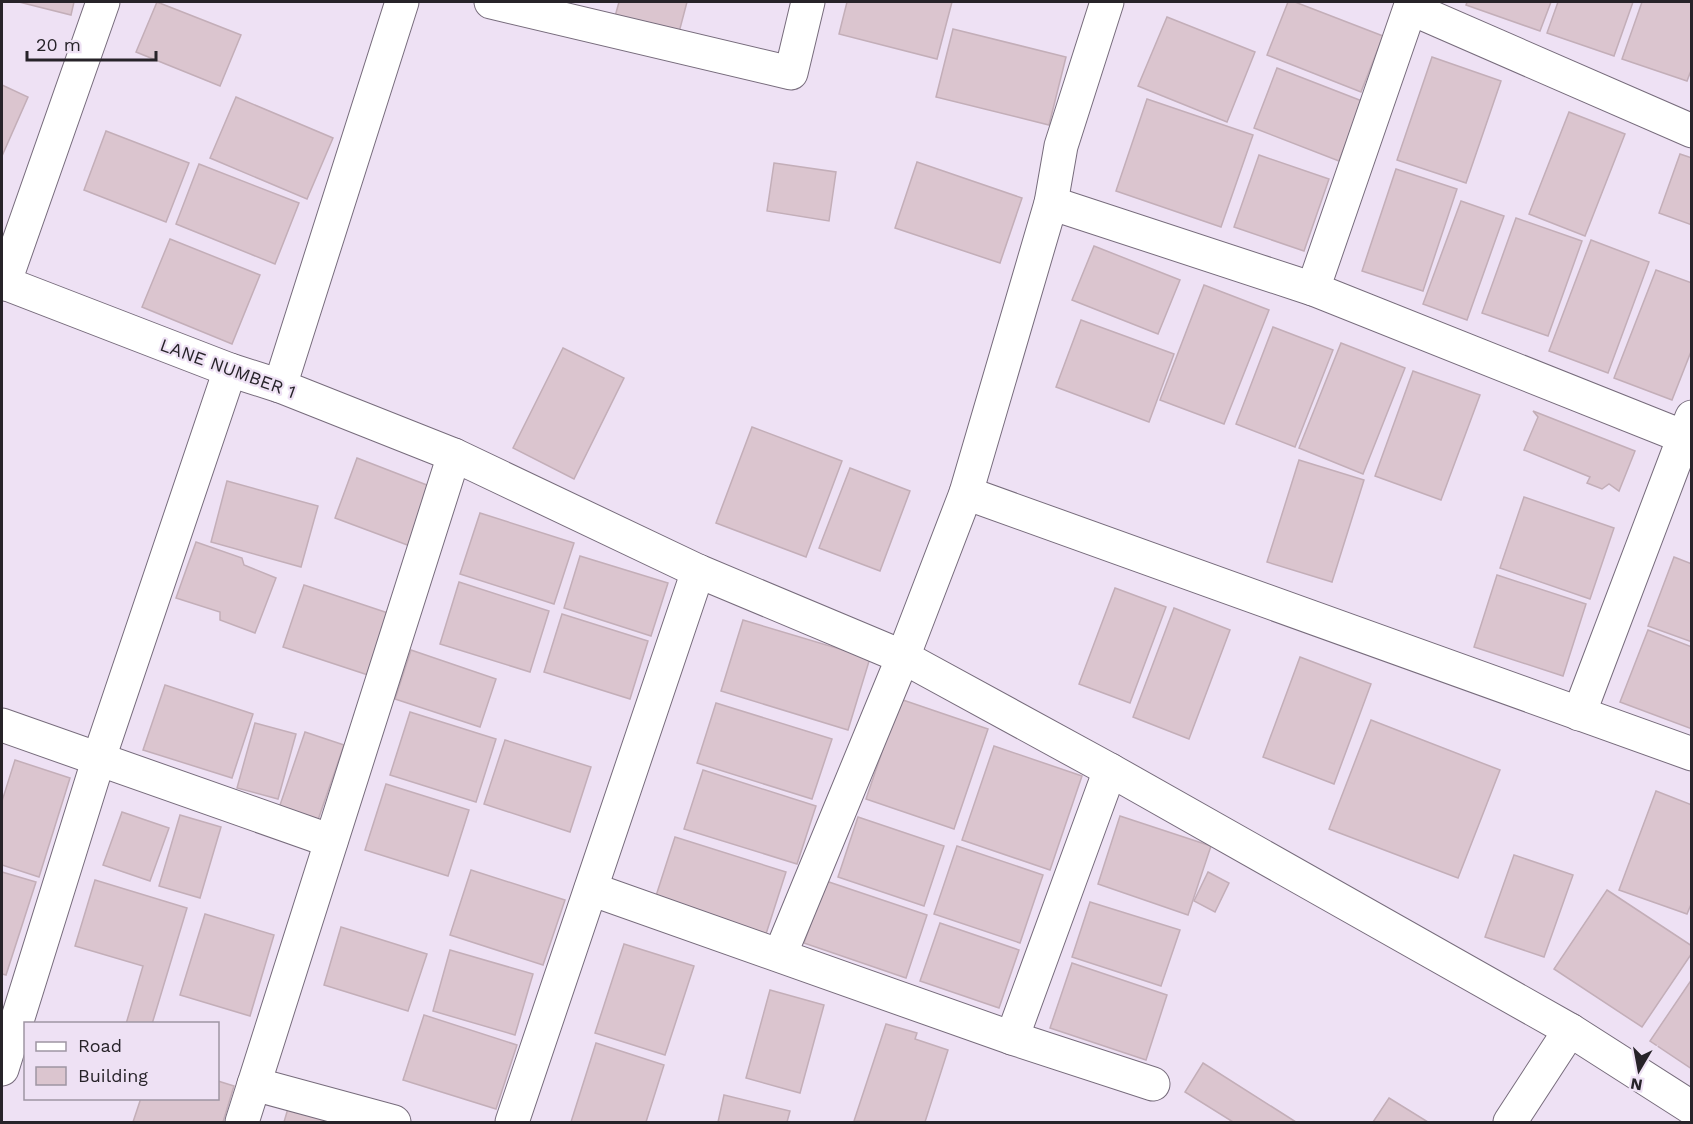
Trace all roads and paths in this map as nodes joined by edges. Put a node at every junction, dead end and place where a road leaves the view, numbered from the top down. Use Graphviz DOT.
graph roads {
  1 [pos="103,2"];
  2 [pos="402,2"];
  3 [pos="491,2"];
  4 [pos="808,2"];
  5 [pos="1107,2"];
  6 [pos="1411,5"];
  7 [pos="1692,131"];
  8 [pos="1051,203"];
  9 [pos="3,283"];
  10 [pos="1313,289"];
  11 [pos="230,370"];
  12 [pos="280,386"];
  13 [pos="1688,427"];
  14 [pos="454,455"];
  15 [pos="966,493"];
  16 [pos="698,571"];
  17 [pos="903,657"];
  18 [pos="1579,714"];
  19 [pos="2,725"];
  20 [pos="1692,754"];
  21 [pos="98,761"];
  22 [pos="1110,770"];
  23 [pos="331,841"];
  24 [pos="591,889"];
  25 [pos="780,955"];
  26 [pos="1570,1030"];
  27 [pos="1012,1038"];
  28 [pos="2,1069"];
  29 [pos="254,1084"];
  30 [pos="1153,1084"];
  31 [pos="1692,1108"];
  32 [pos="242,1122"];
  33 [pos="394,1122"];
  34 [pos="512,1122"];
  35 [pos="1510,1122"];
  1 -- 9 [label="street"];
  2 -- 12 [label="street"];
  3 -- 4 [label="street"];
  5 -- 8 [label="street"];
  6 -- 7 [label="street"];
  6 -- 10 [label="street"];
  8 -- 10 [label="street"];
  8 -- 15 [label="street"];
  9 -- 11 [label="street, LANE NUMBER 1"];
  10 -- 13 [label="street"];
  11 -- 12 [label="street, LANE NUMBER 1"];
  11 -- 21 [label="street"];
  12 -- 14 [label="street, LANE NUMBER 1"];
  13 -- 18 [label="street"];
  14 -- 16 [label="street, LANE NUMBER 1"];
  14 -- 23 [label="street"];
  15 -- 17 [label="street"];
  15 -- 18 [label="street"];
  16 -- 17 [label="street, LANE NUMBER 1"];
  16 -- 24 [label="street"];
  17 -- 22 [label="street, LANE NUMBER 1"];
  17 -- 25 [label="street"];
  18 -- 20 [label="street"];
  19 -- 21 [label="street"];
  21 -- 23 [label="street"];
  21 -- 28 [label="street"];
  22 -- 26 [label="street, LANE NUMBER 1"];
  22 -- 27 [label="street"];
  23 -- 29 [label="street"];
  24 -- 25 [label="street"];
  24 -- 34 [label="street"];
  25 -- 27 [label="street"];
  26 -- 31 [label="street, LANE NUMBER 1"];
  26 -- 35 [label="street"];
  27 -- 30 [label="street"];
  29 -- 32 [label="street"];
  29 -- 33 [label="street"];
}
